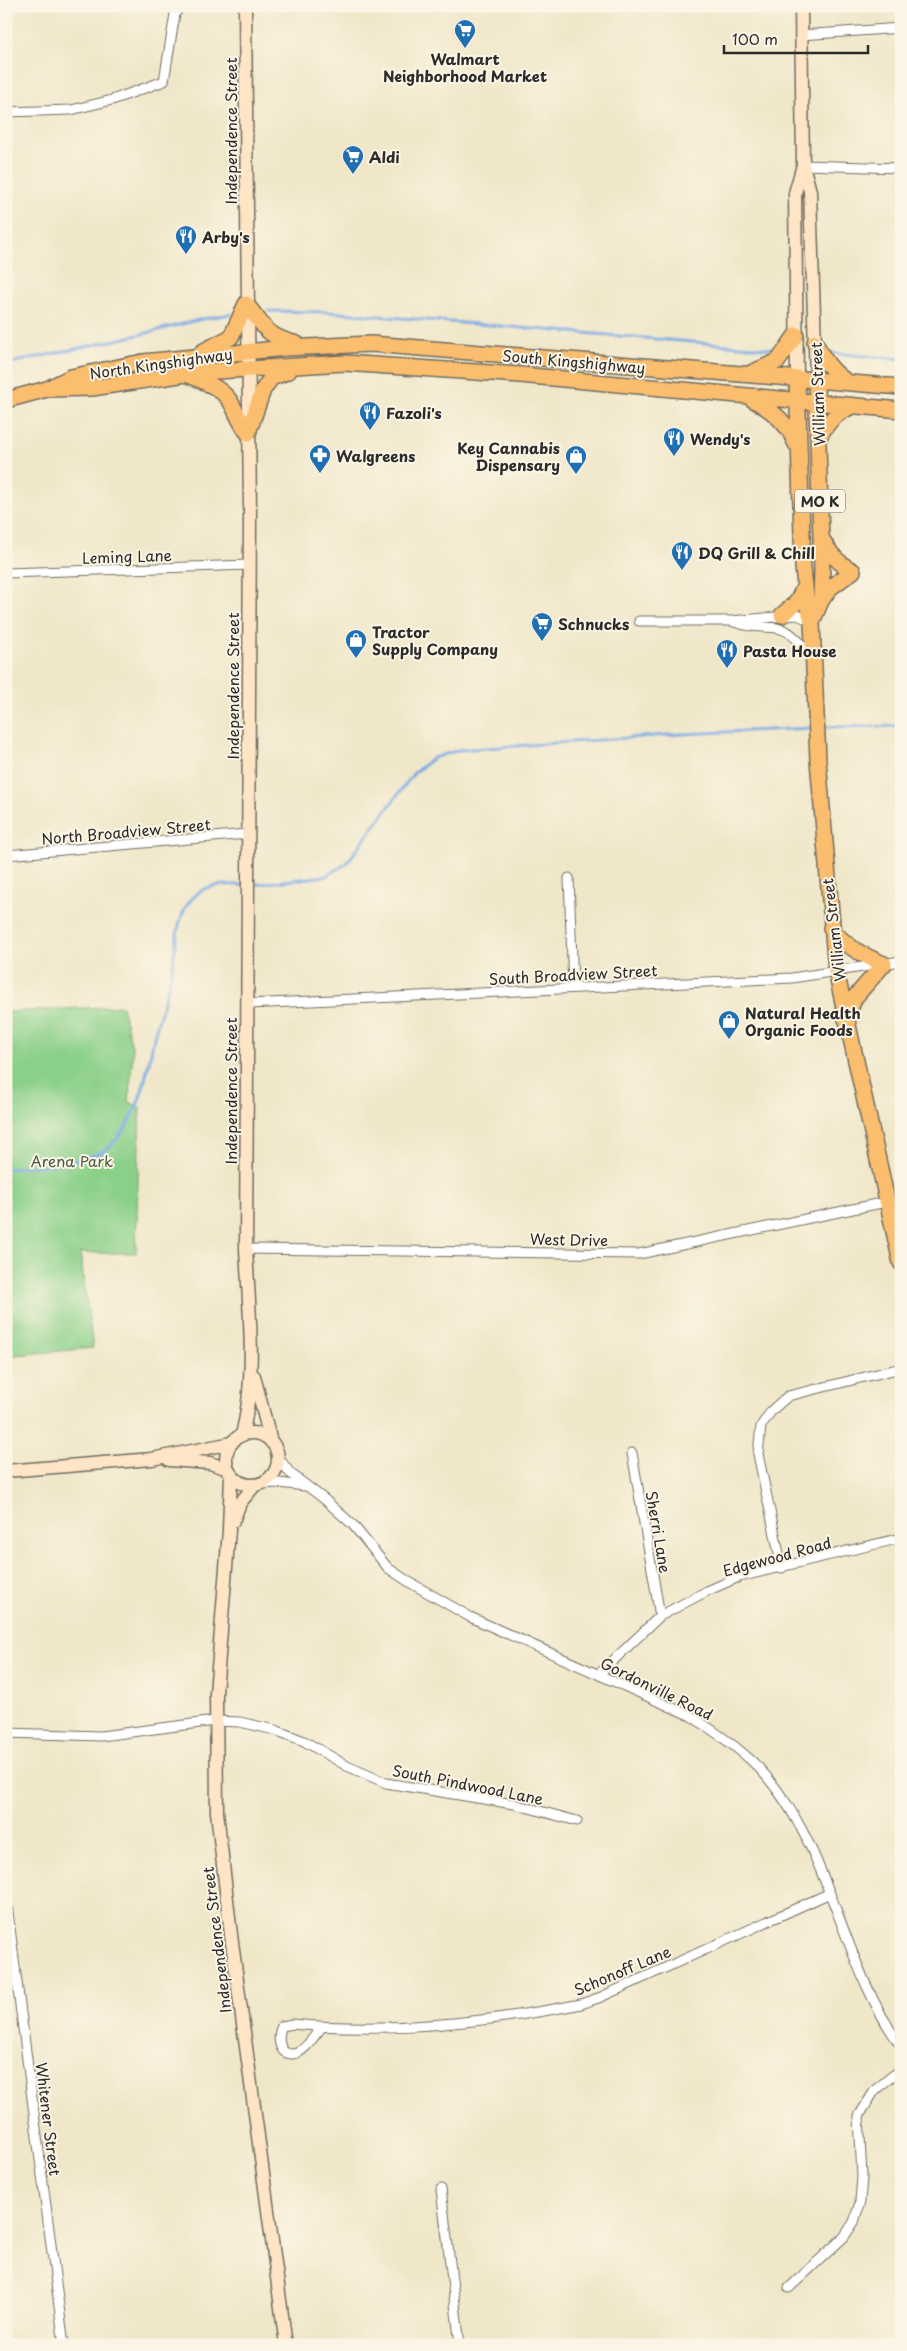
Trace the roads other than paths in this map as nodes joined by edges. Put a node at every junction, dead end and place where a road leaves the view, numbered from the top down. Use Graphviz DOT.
graph roads {
  1 [pos="180,6"];
  2 [pos="245,6"];
  3 [pos="801,6"];
  4 [pos="901,28"];
  5 [pos="801,35"];
  6 [pos="6,112"];
  7 [pos="803,165"];
  8 [pos="901,168"];
  9 [pos="246,304"];
  10 [pos="796,336"];
  11 [pos="815,342"];
  12 [pos="308,347"];
  13 [pos="248,352"];
  14 [pos="191,357"];
  15 [pos="308,365"];
  16 [pos="248,369"];
  17 [pos="188,374"];
  18 [pos="749,374"];
  19 [pos="797,378"];
  20 [pos="816,379"];
  21 [pos="847,382"];
  22 [pos="901,387"];
  23 [pos="47,390"];
  24 [pos="747,396"];
  25 [pos="6,400"];
  26 [pos="797,402"];
  27 [pos="817,403"];
  28 [pos="853,406"];
  29 [pos="901,410"];
  30 [pos="248,433"];
  31 [pos="818,438"];
  32 [pos="798,448"];
  33 [pos="821,537"];
  34 [pos="250,565"];
  35 [pos="6,573"];
  36 [pos="805,585"];
  37 [pos="821,601"];
  38 [pos="782,615"];
  39 [pos="639,621"];
  40 [pos="731,621"];
  41 [pos="812,622"];
  42 [pos="814,660"];
  43 [pos="248,834"];
  44 [pos="6,855"];
  45 [pos="569,878"];
  46 [pos="831,928"];
  47 [pos="901,961"];
  48 [pos="884,964"];
  49 [pos="836,971"];
  50 [pos="573,987"];
  51 [pos="246,1004"];
  52 [pos="846,1019"];
  53 [pos="886,1202"];
  54 [pos="246,1250"];
  55 [pos="901,1263"];
  56 [pos="251,1366"];
  57 [pos="901,1368"];
  58 [pos="237,1439"];
  59 [pos="271,1442"];
  60 [pos="632,1453"];
  61 [pos="278,1457"];
  62 [pos="152,1459"];
  63 [pos="6,1471"];
  64 [pos="230,1472"];
  65 [pos="257,1485"];
  66 [pos="305,1486"];
  67 [pos="229,1530"];
  68 [pos="901,1538"];
  69 [pos="782,1568"];
  70 [pos="660,1616"];
  71 [pos="599,1674"];
  72 [pos="215,1721"];
  73 [pos="6,1733"];
  74 [pos="577,1821"];
  75 [pos="830,1893"];
  76 [pos="6,1897"];
  77 [pos="322,2027"];
  78 [pos="901,2046"];
  79 [pos="901,2068"];
  80 [pos="440,2189"];
  81 [pos="789,2288"];
  82 [pos="64,2345"];
  83 [pos="286,2345"];
  84 [pos="460,2345"];
  1 -- 6 [label="street"];
  2 -- 9 [label="street, Independence Street"];
  3 -- 5 [label="street, William Street"];
  4 -- 5 [label="street"];
  5 -- 7 [label="street, William Street"];
  7 -- 8 [label="street"];
  7 -- 10 [label="street, William Street"];
  7 -- 11 [label="street, William Street"];
  9 -- 12 [label="main road"];
  9 -- 13 [label="street, Independence Street"];
  9 -- 14 [label="main road"];
  10 -- 18 [label="main road"];
  10 -- 19 [label="street, William Street"];
  11 -- 20 [label="street, William Street"];
  11 -- 21 [label="main road"];
  12 -- 13 [label="main road, South Kingshighway"];
  12 -- 18 [label="main road, South Kingshighway"];
  13 -- 14 [label="main road, North Kingshighway"];
  13 -- 16 [label="street, Independence Street"];
  14 -- 23 [label="main road, North Kingshighway"];
  15 -- 16 [label="main road, South Kingshighway"];
  15 -- 24 [label="main road, South Kingshighway"];
  15 -- 30 [label="main road"];
  16 -- 17 [label="main road, North Kingshighway"];
  16 -- 30 [label="street, Independence Street"];
  17 -- 23 [label="main road, North Kingshighway"];
  17 -- 30 [label="main road"];
  18 -- 19 [label="main road, South Kingshighway"];
  19 -- 20 [label="main road, South Kingshighway"];
  19 -- 26 [label="main road, William Street / MO K"];
  20 -- 21 [label="main road, South Kingshighway"];
  20 -- 27 [label="main road, William Street / MO K"];
  21 -- 22 [label="main road, South Kingshighway"];
  23 -- 25 [label="main road, North Kingshighway"];
  24 -- 26 [label="main road, South Kingshighway"];
  24 -- 32 [label="main road"];
  26 -- 27 [label="main road, South Kingshighway"];
  26 -- 32 [label="main road, William Street / MO K"];
  27 -- 28 [label="main road, South Kingshighway"];
  27 -- 31 [label="main road, William Street / MO K"];
  28 -- 29 [label="main road, South Kingshighway"];
  28 -- 31 [label="main road"];
  30 -- 34 [label="street, Independence Street"];
  31 -- 33 [label="main road, William Street / MO K"];
  32 -- 36 [label="main road, William Street / MO K"];
  33 -- 37 [label="main road, William Street / MO K"];
  33 -- 37 [label="main road"];
  34 -- 35 [label="street, Leming Lane"];
  34 -- 43 [label="street, Independence Street"];
  36 -- 38 [label="main road"];
  36 -- 41 [label="main road, William Street / MO K"];
  37 -- 41 [label="main road, William Street / MO K"];
  38 -- 40 [label="street"];
  38 -- 41 [label="street"];
  39 -- 40 [label="street"];
  40 -- 42 [label="street"];
  41 -- 42 [label="main road, William Street / MO K"];
  42 -- 46 [label="main road, William Street / MO K"];
  43 -- 44 [label="street, North Broadview Street"];
  43 -- 51 [label="street, Independence Street"];
  45 -- 50 [label="street"];
  46 -- 48 [label="main road"];
  46 -- 49 [label="main road, William Street / MO K"];
  47 -- 48 [label="street, South Broadview Street"];
  48 -- 49 [label="street, South Broadview Street"];
  48 -- 52 [label="main road"];
  49 -- 50 [label="street, South Broadview Street"];
  49 -- 52 [label="main road, William Street / MO K"];
  50 -- 51 [label="street, South Broadview Street"];
  51 -- 54 [label="street, Independence Street"];
  52 -- 53 [label="main road, William Street / MO K"];
  53 -- 54 [label="street, West Drive"];
  53 -- 55 [label="main road, William Street / MO K"];
  54 -- 56 [label="street, Independence Street"];
  56 -- 58 [label="street, Independence Street"];
  56 -- 59 [label="street, Independence Street"];
  57 -- 69 [label="street"];
  58 -- 59 [label="street"];
  58 -- 62 [label="street"];
  58 -- 64 [label="street"];
  59 -- 61 [label="street"];
  60 -- 70 [label="street, Sherri Lane"];
  61 -- 65 [label="street"];
  61 -- 66 [label="street, Gordonville Road"];
  62 -- 63 [label="street"];
  62 -- 64 [label="street"];
  64 -- 65 [label="street"];
  64 -- 67 [label="street, Independence Street"];
  65 -- 66 [label="street, Gordonville Road"];
  65 -- 67 [label="street, Independence Street"];
  66 -- 71 [label="street, Gordonville Road"];
  67 -- 72 [label="street, Independence Street"];
  68 -- 69 [label="street, Edgewood Road"];
  69 -- 70 [label="street, Edgewood Road"];
  70 -- 71 [label="street, Edgewood Road"];
  71 -- 75 [label="street, Gordonville Road"];
  72 -- 73 [label="street, South Pindwood Lane"];
  72 -- 74 [label="street, South Pindwood Lane"];
  72 -- 83 [label="street, Independence Street"];
  75 -- 77 [label="street, Schonoff Lane"];
  75 -- 78 [label="street, Gordonville Road"];
  76 -- 82 [label="street, Whitener Street"];
  77 -- 77 [label="street, Schonoff Lane"];
  79 -- 81 [label="street"];
  80 -- 84 [label="street"];
}
